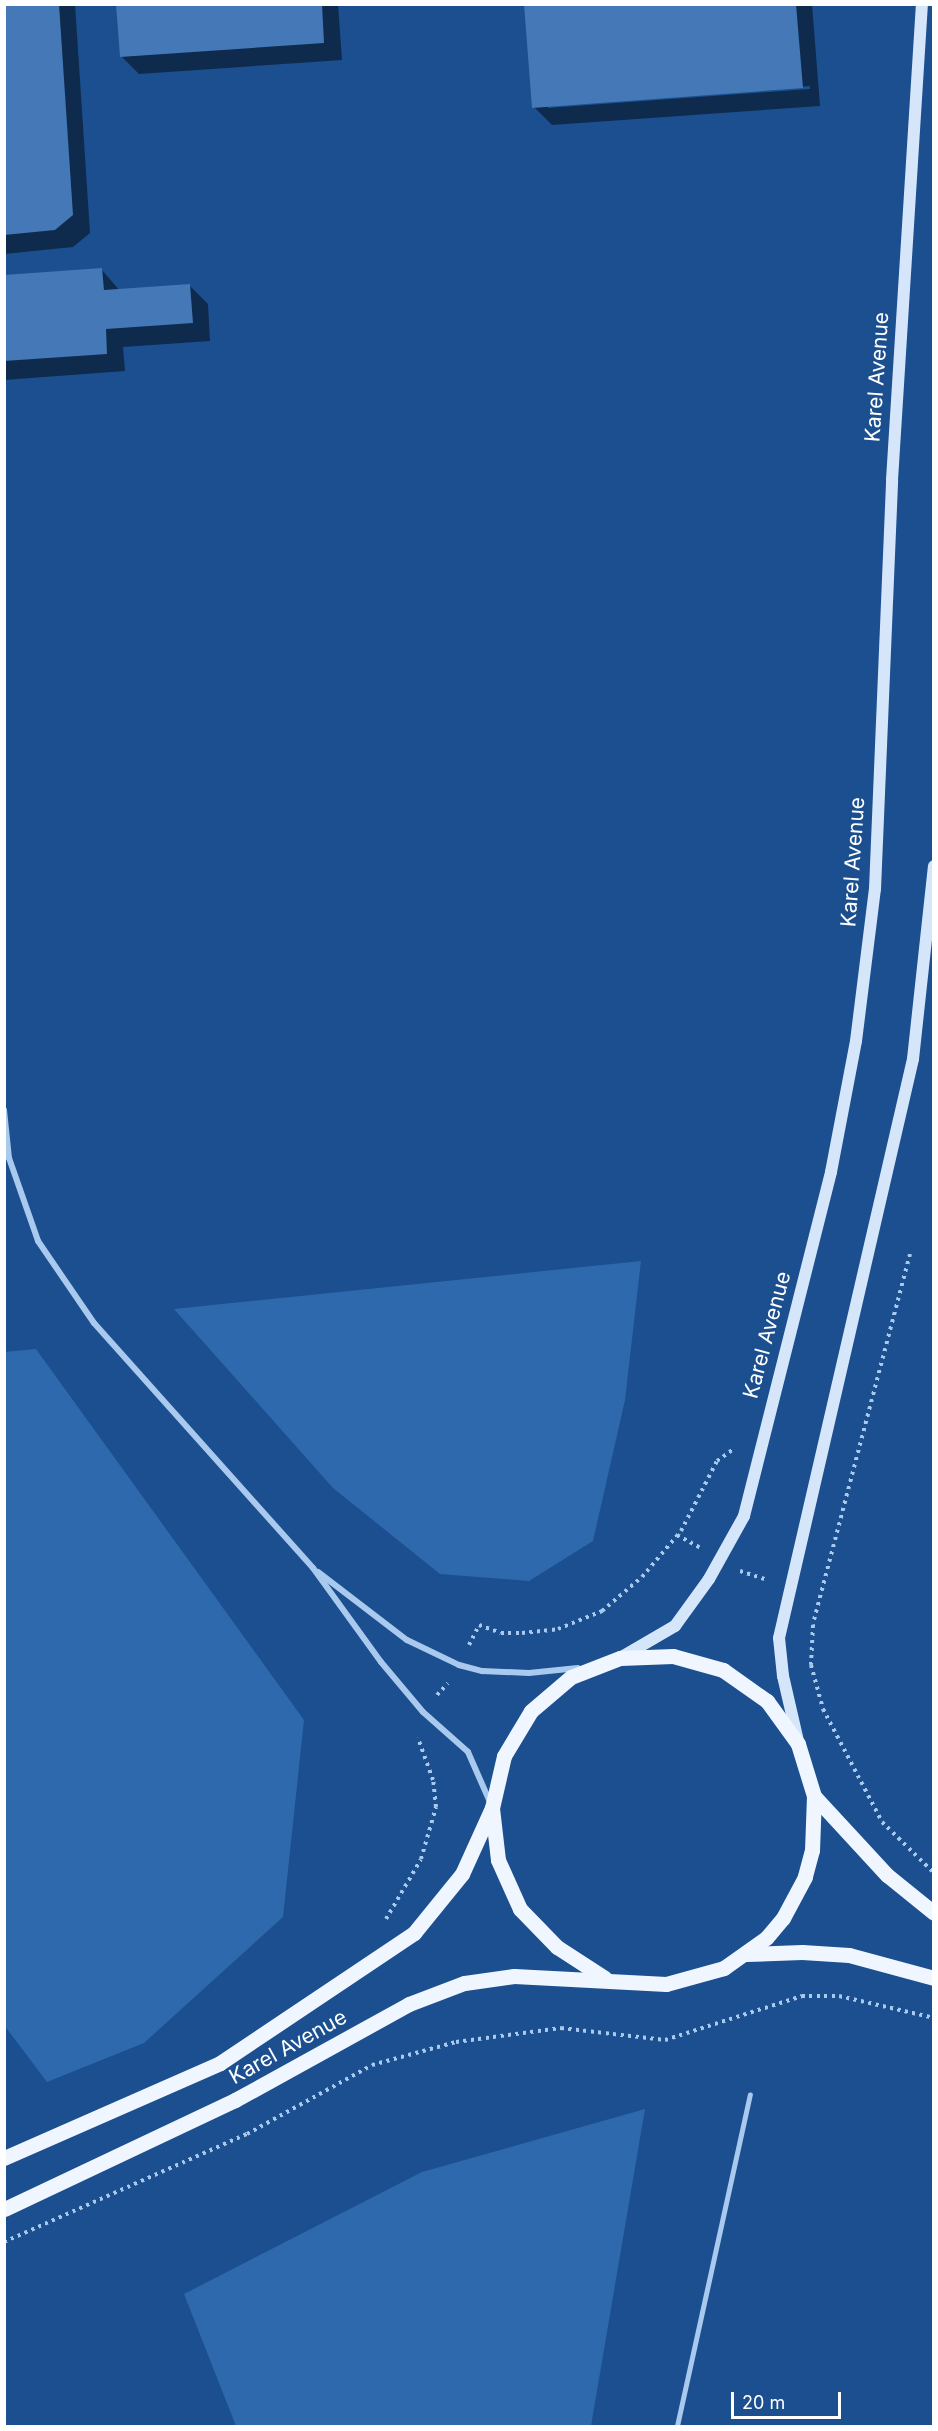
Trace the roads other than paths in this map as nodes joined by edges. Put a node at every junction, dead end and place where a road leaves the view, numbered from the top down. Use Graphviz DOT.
graph roads {
  1 [pos="922,4"];
  2 [pos="933,866"];
  3 [pos="4,1110"];
  4 [pos="313,1568"];
  5 [pos="620,1658"];
  6 [pos="599,1666"];
  7 [pos="798,1744"];
  8 [pos="814,1796"];
  9 [pos="492,1808"];
  10 [pos="933,1913"];
  11 [pos="746,1954"];
  12 [pos="605,1978"];
  13 [pos="933,1978"];
  14 [pos="750,2095"];
  15 [pos="4,2158"];
  16 [pos="4,2209"];
  17 [pos="677,2427"];
  1 -- 5 [label="main road, Karel Avenue"];
  2 -- 7 [label="main road, Karel Avenue"];
  3 -- 4 [label="street"];
  4 -- 6 [label="street"];
  4 -- 9 [label="street"];
  5 -- 6 [label="main road, Karel Avenue"];
  5 -- 7 [label="main road, Karel Avenue"];
  6 -- 9 [label="main road, Karel Avenue"];
  7 -- 8 [label="main road, Karel Avenue"];
  8 -- 10 [label="main road"];
  8 -- 11 [label="main road, Karel Avenue"];
  9 -- 12 [label="main road, Karel Avenue"];
  9 -- 15 [label="main road, Karel Avenue"];
  11 -- 12 [label="main road, Karel Avenue"];
  11 -- 13 [label="main road"];
  12 -- 16 [label="main road, Karel Avenue"];
  14 -- 17 [label="lane"];
}
